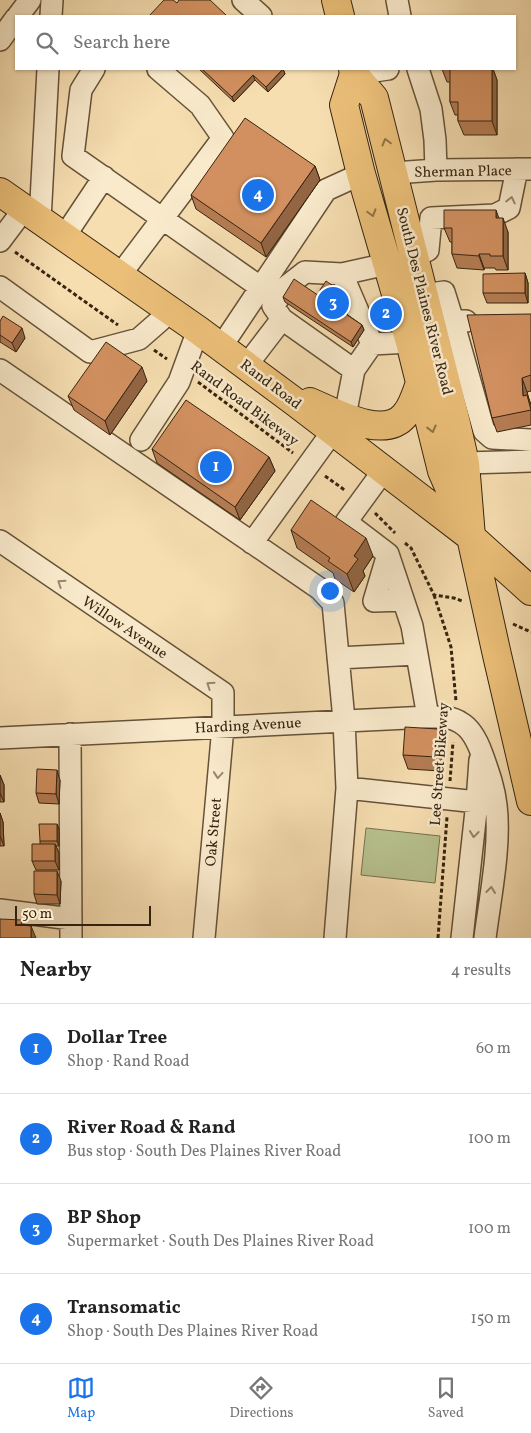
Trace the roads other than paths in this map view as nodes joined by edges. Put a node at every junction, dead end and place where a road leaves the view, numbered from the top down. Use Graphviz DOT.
graph roads {
  1 [pos="30,0"];
  2 [pos="52,0"];
  3 [pos="243,0"];
  4 [pos="336,0"];
  5 [pos="397,0"];
  6 [pos="19,15"];
  7 [pos="51,15"];
  8 [pos="259,15"];
  9 [pos="340,15"];
  10 [pos="400,15"];
  11 [pos="15,20"];
  12 [pos="0,40"];
  13 [pos="48,70"];
  14 [pos="93,70"];
  15 [pos="159,70"];
  16 [pos="371,70"];
  17 [pos="418,70"];
  18 [pos="354,71"];
  19 [pos="524,169"];
  20 [pos="436,170"];
  21 [pos="394,173"];
  22 [pos="361,174"];
  23 [pos="104,177"];
  24 [pos="0,192"];
  25 [pos="32,214"];
  26 [pos="163,218"];
  27 [pos="418,220"];
  28 [pos="64,237"];
  29 [pos="7,246"];
  30 [pos="387,264"];
  31 [pos="342,274"];
  32 [pos="120,275"];
  33 [pos="0,287"];
  34 [pos="260,287"];
  35 [pos="424,295"];
  36 [pos="171,311"];
  37 [pos="282,319"];
  38 [pos="453,321"];
  39 [pos="482,321"];
  40 [pos="198,330"];
  41 [pos="410,342"];
  42 [pos="372,344"];
  43 [pos="221,347"];
  44 [pos="246,366"];
  45 [pos="0,370"];
  46 [pos="354,370"];
  47 [pos="443,376"];
  48 [pos="466,412"];
  49 [pos="339,424"];
  50 [pos="141,440"];
  51 [pos="531,440"];
  52 [pos="531,461"];
  53 [pos="465,463"];
  54 [pos="384,470"];
  55 [pos="471,537"];
  56 [pos="0,541"];
  57 [pos="252,543"];
  58 [pos="397,544"];
  59 [pos="531,591"];
  60 [pos="403,600"];
  61 [pos="417,654"];
  62 [pos="338,658"];
  63 [pos="428,717"];
  64 [pos="344,720"];
  65 [pos="223,727"];
  66 [pos="70,734"];
  67 [pos="0,738"];
  68 [pos="480,750"];
  69 [pos="347,788"];
  70 [pos="531,801"];
  71 [pos="477,802"];
  72 [pos="0,910"];
  73 [pos="71,928"];
  74 [pos="204,938"];
  75 [pos="335,938"];
  76 [pos="462,938"];
  77 [pos="485,938"];
  1 -- 6 [label="street"];
  2 -- 7 [label="street"];
  3 -- 8 [label="street"];
  4 -- 9 [label="main road"];
  5 -- 10 [label="street"];
  11 -- 12 [label="street"];
  13 -- 25 [label="street"];
  14 -- 23 [label="street"];
  15 -- 26 [label="street"];
  16 -- 18 [label="street"];
  17 -- 20 [label="street"];
  21 -- 18 [label="main road, South Des Plaines River Road, one-way"];
  18 -- 22 [label="main road, South Des Plaines River Road"];
  19 -- 20 [label="street, Sherman Place"];
  27 -- 19 [label="street, one-way"];
  20 -- 21 [label="street, Sherman Place"];
  21 -- 27 [label="main road, South Des Plaines River Road"];
  22 -- 30 [label="main road, South Des Plaines River Road, one-way"];
  22 -- 34 [label="street"];
  23 -- 26 [label="street"];
  23 -- 28 [label="street"];
  24 -- 25 [label="main road, Rand Road"];
  25 -- 28 [label="main road, Rand Road"];
  25 -- 29 [label="street"];
  26 -- 32 [label="street"];
  26 -- 34 [label="street"];
  27 -- 35 [label="main road, South Des Plaines River Road"];
  28 -- 32 [label="main road, Rand Road"];
  30 -- 31 [label="street"];
  30 -- 41 [label="main road, South Des Plaines River Road"];
  31 -- 37 [label="street"];
  31 -- 42 [label="street"];
  32 -- 36 [label="main road, Rand Road"];
  33 -- 36 [label="street"];
  34 -- 43 [label="street"];
  35 -- 38 [label="street"];
  35 -- 47 [label="main road, South Des Plaines River Road"];
  36 -- 40 [label="main road, Rand Road"];
  37 -- 44 [label="street"];
  37 -- 46 [label="street"];
  38 -- 39 [label="street"];
  38 -- 47 [label="street"];
  40 -- 43 [label="main road, Rand Road"];
  40 -- 50 [label="street"];
  41 -- 42 [label="street"];
  41 -- 47 [label="main road, South Des Plaines River Road"];
  42 -- 46 [label="street"];
  43 -- 44 [label="main road, Rand Road"];
  44 -- 49 [label="main road, Rand Road"];
  45 -- 57 [label="street"];
  46 -- 49 [label="street"];
  47 -- 48 [label="main road, South Des Plaines River Road"];
  47 -- 49 [label="main road"];
  47 -- 55 [label="main road, South Des Plaines River Road, one-way"];
  48 -- 51 [label="street"];
  48 -- 53 [label="main road, South Des Plaines River Road"];
  49 -- 54 [label="main road"];
  49 -- 57 [label="street"];
  52 -- 53 [label="street"];
  53 -- 55 [label="main road, South Des Plaines River Road"];
  54 -- 55 [label="main road"];
  54 -- 58 [label="street"];
  55 -- 59 [label="main road"];
  55 -- 70 [label="main road, South Des Plaines River Road"];
  65 -- 56 [label="street, Willow Avenue, one-way"];
  57 -- 62 [label="street"];
  58 -- 60 [label="street"];
  58 -- 60 [label="street"];
  60 -- 61 [label="street"];
  61 -- 62 [label="street"];
  61 -- 63 [label="street"];
  62 -- 64 [label="street"];
  63 -- 64 [label="street, Harding Avenue"];
  63 -- 68 [label="street, Harding Avenue"];
  64 -- 65 [label="street, Harding Avenue"];
  64 -- 69 [label="street"];
  65 -- 66 [label="street, Harding Avenue"];
  65 -- 74 [label="street, Oak Street, one-way"];
  66 -- 67 [label="street, Harding Avenue"];
  66 -- 73 [label="street"];
  68 -- 71 [label="street"];
  77 -- 68 [label="street, one-way"];
  69 -- 71 [label="street"];
  69 -- 75 [label="street"];
  71 -- 76 [label="street, one-way"];
  72 -- 73 [label="street"];
}
